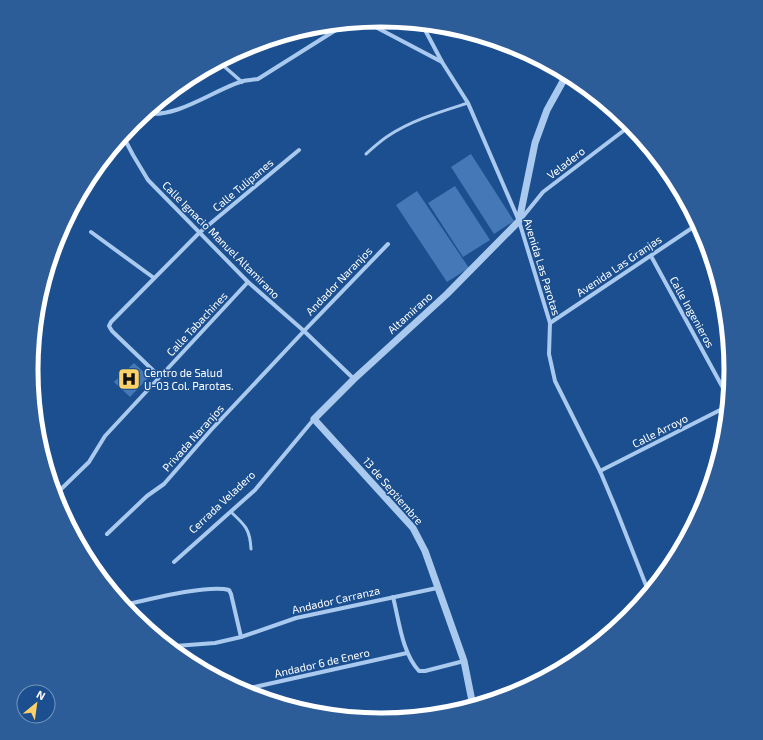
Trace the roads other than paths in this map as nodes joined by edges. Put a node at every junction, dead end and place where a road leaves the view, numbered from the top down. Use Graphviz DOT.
graph roads {
  1 [pos="376,27"];
  2 [pos="335,30"];
  3 [pos="425,30"];
  4 [pos="442,62"];
  5 [pos="223,66"];
  6 [pos="564,80"];
  7 [pos="242,82"];
  8 [pos="468,104"];
  9 [pos="154,113"];
  10 [pos="626,129"];
  11 [pos="126,142"];
  12 [pos="299,150"];
  13 [pos="366,154"];
  14 [pos="519,221"];
  15 [pos="693,227"];
  16 [pos="91,232"];
  17 [pos="199,233"];
  18 [pos="388,244"];
  19 [pos="651,256"];
  20 [pos="154,278"];
  21 [pos="248,282"];
  22 [pos="550,322"];
  23 [pos="304,331"];
  24 [pos="160,377"];
  25 [pos="354,379"];
  26 [pos="724,390"];
  27 [pos="723,409"];
  28 [pos="314,419"];
  29 [pos="600,471"];
  30 [pos="61,490"];
  31 [pos="231,512"];
  32 [pos="107,534"];
  33 [pos="252,549"];
  34 [pos="174,562"];
  35 [pos="647,587"];
  36 [pos="437,588"];
  37 [pos="393,597"];
  38 [pos="131,604"];
  39 [pos="241,636"];
  40 [pos="178,646"];
  41 [pos="407,653"];
  42 [pos="464,661"];
  43 [pos="252,688"];
  44 [pos="472,700"];
  1 -- 4 [label="street"];
  2 -- 7 [label="street"];
  3 -- 4 [label="street, Avenida Las Parotas"];
  4 -- 8 [label="street, Avenida Las Parotas"];
  5 -- 7 [label="street"];
  6 -- 14 [label="street"];
  7 -- 9 [label="street"];
  8 -- 13 [label="lane"];
  8 -- 14 [label="street, Avenida Las Parotas"];
  10 -- 14 [label="street, Veladero"];
  11 -- 17 [label="street, Calle Ignacio Manuel Altamirano"];
  12 -- 17 [label="street, Calle Tulipanes"];
  14 -- 22 [label="street, Avenida Las Parotas"];
  14 -- 25 [label="street, Altamirano"];
  15 -- 19 [label="street, Avenida Las Granjas"];
  16 -- 20 [label="street"];
  17 -- 20 [label="street, Calle Tulipanes"];
  17 -- 21 [label="street, Calle Ignacio Manuel Altamirano"];
  18 -- 23 [label="street, Andador Naranjos"];
  19 -- 22 [label="street, Avenida Las Granjas"];
  19 -- 26 [label="street, Calle Ingenieros"];
  20 -- 24 [label="street, Calle Tulipanes"];
  21 -- 23 [label="street, Calle Ignacio Manuel Altamirano"];
  21 -- 24 [label="street, Calle Tabachines"];
  22 -- 29 [label="street, Avenida Las Parotas"];
  23 -- 25 [label="street, Calle Ignacio Manuel Altamirano"];
  23 -- 32 [label="street, Privada Naranjos"];
  24 -- 30 [label="street, Calle Tabachines"];
  25 -- 28 [label="street, Altamirano"];
  27 -- 29 [label="street, Calle Arroyo"];
  28 -- 31 [label="street, Cerrada Veladero"];
  28 -- 36 [label="street, 13 de Septiembre"];
  29 -- 35 [label="street, Avenida Las Parotas"];
  31 -- 33 [label="lane"];
  31 -- 34 [label="street, Cerrada Veladero"];
  36 -- 37 [label="street, Andador Carranza"];
  36 -- 42 [label="street, 13 de Septiembre"];
  37 -- 39 [label="street, Andador Carranza"];
  37 -- 41 [label="street"];
  38 -- 39 [label="street"];
  39 -- 40 [label="street, Andador Carranza"];
  41 -- 42 [label="street"];
  41 -- 43 [label="street, Andador 6 de Enero"];
  42 -- 44 [label="street, 13 de Septiembre"];
}
